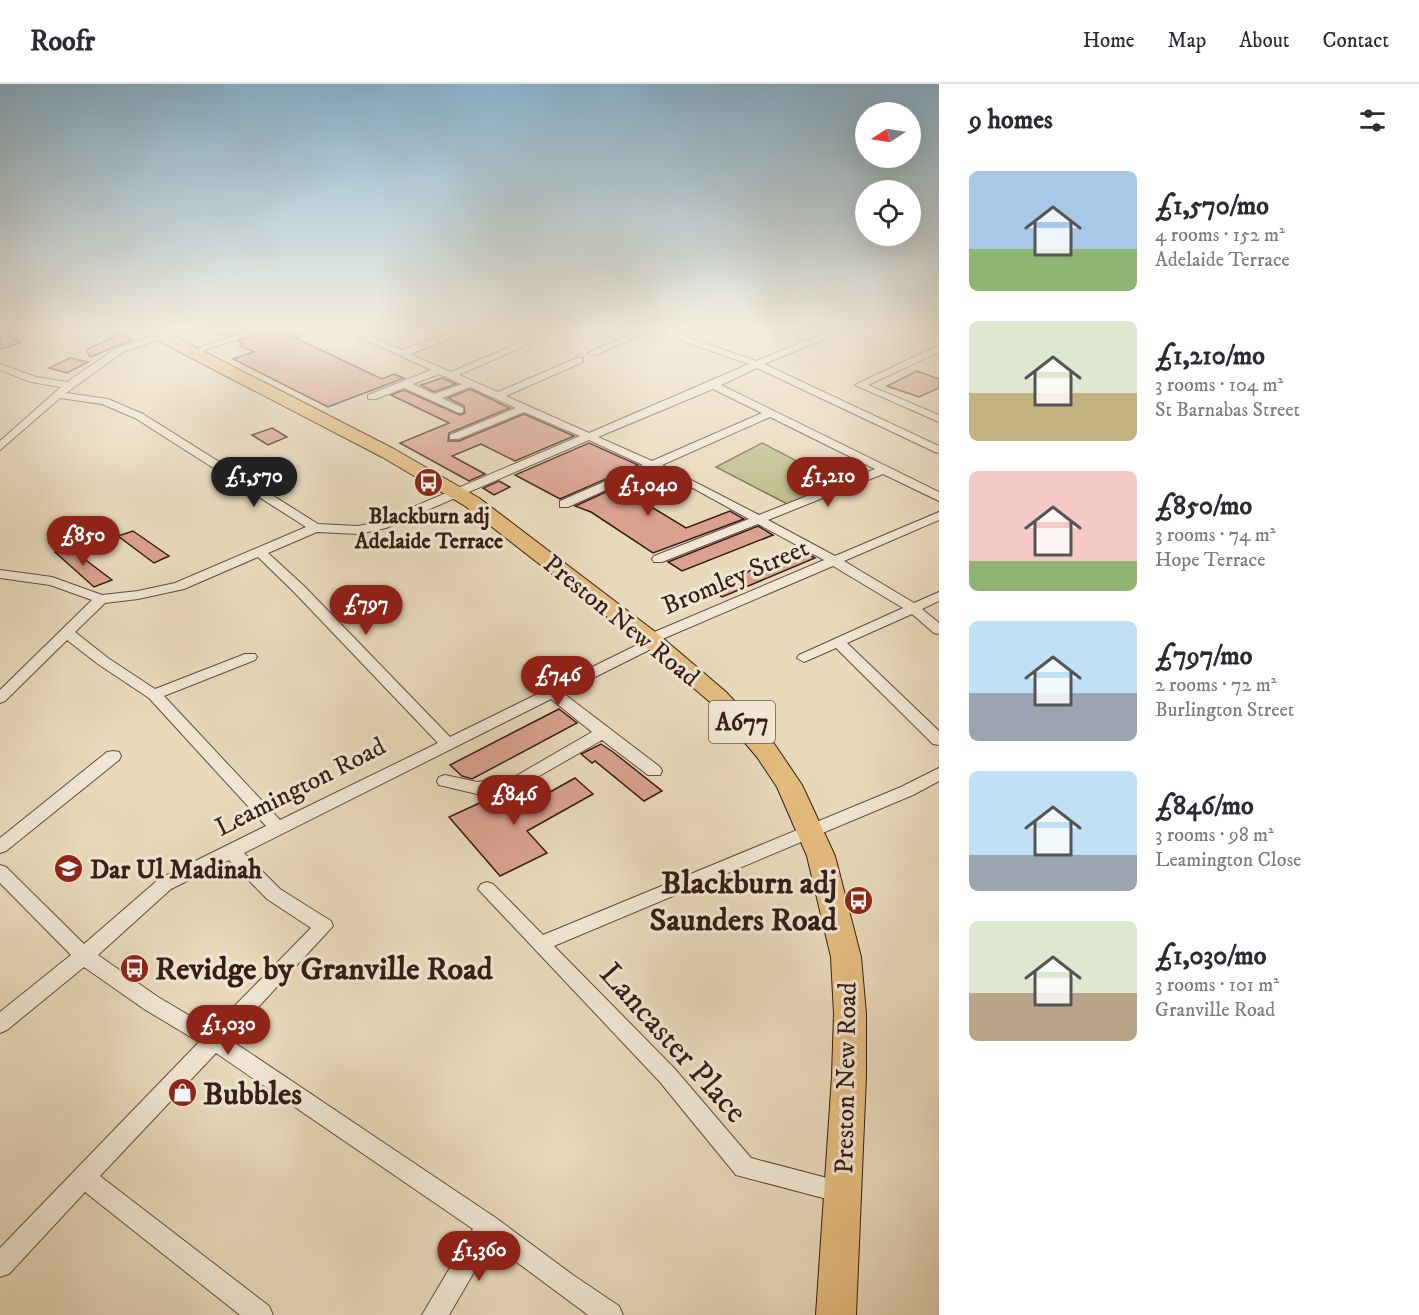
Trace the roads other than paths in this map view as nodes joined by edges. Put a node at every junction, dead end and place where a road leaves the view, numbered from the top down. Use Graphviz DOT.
graph roads {
  1 [pos="61,384"];
  2 [pos="255,384"];
  3 [pos="403,384"];
  4 [pos="405,384"];
  5 [pos="470,384"];
  6 [pos="472,384"];
  7 [pos="524,384"];
  8 [pos="816,384"];
  9 [pos="861,384"];
  10 [pos="713,385"];
  11 [pos="71,386"];
  12 [pos="58,395"];
  13 [pos="498,396"];
  14 [pos="372,397"];
  15 [pos="434,398"];
  16 [pos="524,408"];
  17 [pos="883,408"];
  18 [pos="459,410"];
  19 [pos="768,414"];
  20 [pos="939,419"];
  21 [pos="454,437"];
  22 [pos="589,437"];
  23 [pos="0,447"];
  24 [pos="937,447"];
  25 [pos="652,465"];
  26 [pos="883,470"];
  27 [pos="455,492"];
  28 [pos="939,497"];
  29 [pos="564,504"];
  30 [pos="939,516"];
  31 [pos="761,519"];
  32 [pos="315,528"];
  33 [pos="261,553"];
  34 [pos="658,559"];
  35 [pos="833,560"];
  36 [pos="0,574"];
  37 [pos="939,596"];
  38 [pos="100,599"];
  39 [pos="913,608"];
  40 [pos="939,630"];
  41 [pos="66,633"];
  42 [pos="652,640"];
  43 [pos="838,642"];
  44 [pos="250,657"];
  45 [pos="804,658"];
  46 [pos="0,678"];
  47 [pos="16,682"];
  48 [pos="552,692"];
  49 [pos="154,695"];
  50 [pos="0,698"];
  51 [pos="603,733"];
  52 [pos="939,740"];
  53 [pos="447,743"];
  54 [pos="113,756"];
  55 [pos="654,771"];
  56 [pos="939,774"];
  57 [pos="445,781"];
  58 [pos="278,828"];
  59 [pos="811,830"];
  60 [pos="0,848"];
  61 [pos="232,850"];
  62 [pos="0,872"];
  63 [pos="487,889"];
  64 [pos="540,944"];
  65 [pos="84,956"];
  66 [pos="0,1024"];
  67 [pos="215,1041"];
  68 [pos="83,1178"];
  69 [pos="842,1192"];
  70 [pos="488,1227"];
  71 [pos="0,1265"];
  72 [pos="260,1315"];
  73 [pos="435,1315"];
  74 [pos="610,1315"];
  75 [pos="836,1315"];
  1 -- 11 [label="street"];
  2 -- 27 [label="highway, Preston New Road / A677"];
  3 -- 14 [label="street"];
  4 -- 15 [label="street"];
  5 -- 15 [label="street"];
  6 -- 13 [label="street"];
  7 -- 13 [label="street"];
  8 -- 17 [label="street"];
  9 -- 17 [label="street"];
  10 -- 19 [label="street"];
  10 -- 22 [label="street"];
  11 -- 12 [label="street"];
  12 -- 23 [label="street"];
  12 -- 32 [label="street"];
  13 -- 16 [label="street"];
  15 -- 18 [label="street"];
  16 -- 21 [label="street"];
  16 -- 22 [label="street"];
  17 -- 20 [label="street"];
  17 -- 24 [label="street"];
  19 -- 25 [label="street"];
  19 -- 26 [label="street"];
  22 -- 25 [label="street"];
  22 -- 27 [label="street"];
  25 -- 29 [label="street"];
  25 -- 31 [label="street"];
  26 -- 28 [label="street"];
  26 -- 31 [label="street"];
  27 -- 32 [label="street"];
  27 -- 42 [label="highway, Preston New Road / A677"];
  30 -- 35 [label="street, Bromley Street"];
  31 -- 34 [label="street"];
  31 -- 35 [label="street"];
  32 -- 33 [label="street"];
  33 -- 38 [label="street"];
  33 -- 53 [label="street"];
  35 -- 39 [label="street"];
  35 -- 42 [label="street, Bromley Street"];
  36 -- 38 [label="street"];
  37 -- 39 [label="street"];
  38 -- 41 [label="street"];
  39 -- 40 [label="street"];
  39 -- 43 [label="street"];
  41 -- 47 [label="street"];
  41 -- 49 [label="street"];
  42 -- 48 [label="street, Leamington Road"];
  42 -- 59 [label="highway, Preston New Road / A677"];
  43 -- 45 [label="street"];
  43 -- 52 [label="street"];
  44 -- 49 [label="street"];
  46 -- 47 [label="street"];
  47 -- 50 [label="street"];
  48 -- 51 [label="street"];
  48 -- 53 [label="street, Leamington Road"];
  49 -- 58 [label="street"];
  51 -- 55 [label="street"];
  51 -- 57 [label="street"];
  53 -- 58 [label="street, Leamington Road"];
  54 -- 60 [label="street"];
  56 -- 59 [label="street"];
  58 -- 61 [label="street, Leamington Road"];
  59 -- 64 [label="street"];
  59 -- 69 [label="highway, Preston New Road / A677"];
  61 -- 65 [label="street, Leamington Road"];
  61 -- 67 [label="street"];
  62 -- 65 [label="street"];
  63 -- 64 [label="street, Lancaster Place"];
  64 -- 69 [label="street, Lancaster Place"];
  65 -- 66 [label="street, Leamington Road"];
  65 -- 67 [label="street"];
  67 -- 68 [label="street"];
  67 -- 70 [label="street"];
  68 -- 71 [label="street"];
  68 -- 72 [label="street"];
  69 -- 75 [label="highway, Preston New Road / A677"];
  70 -- 73 [label="street"];
  70 -- 74 [label="street"];
}
